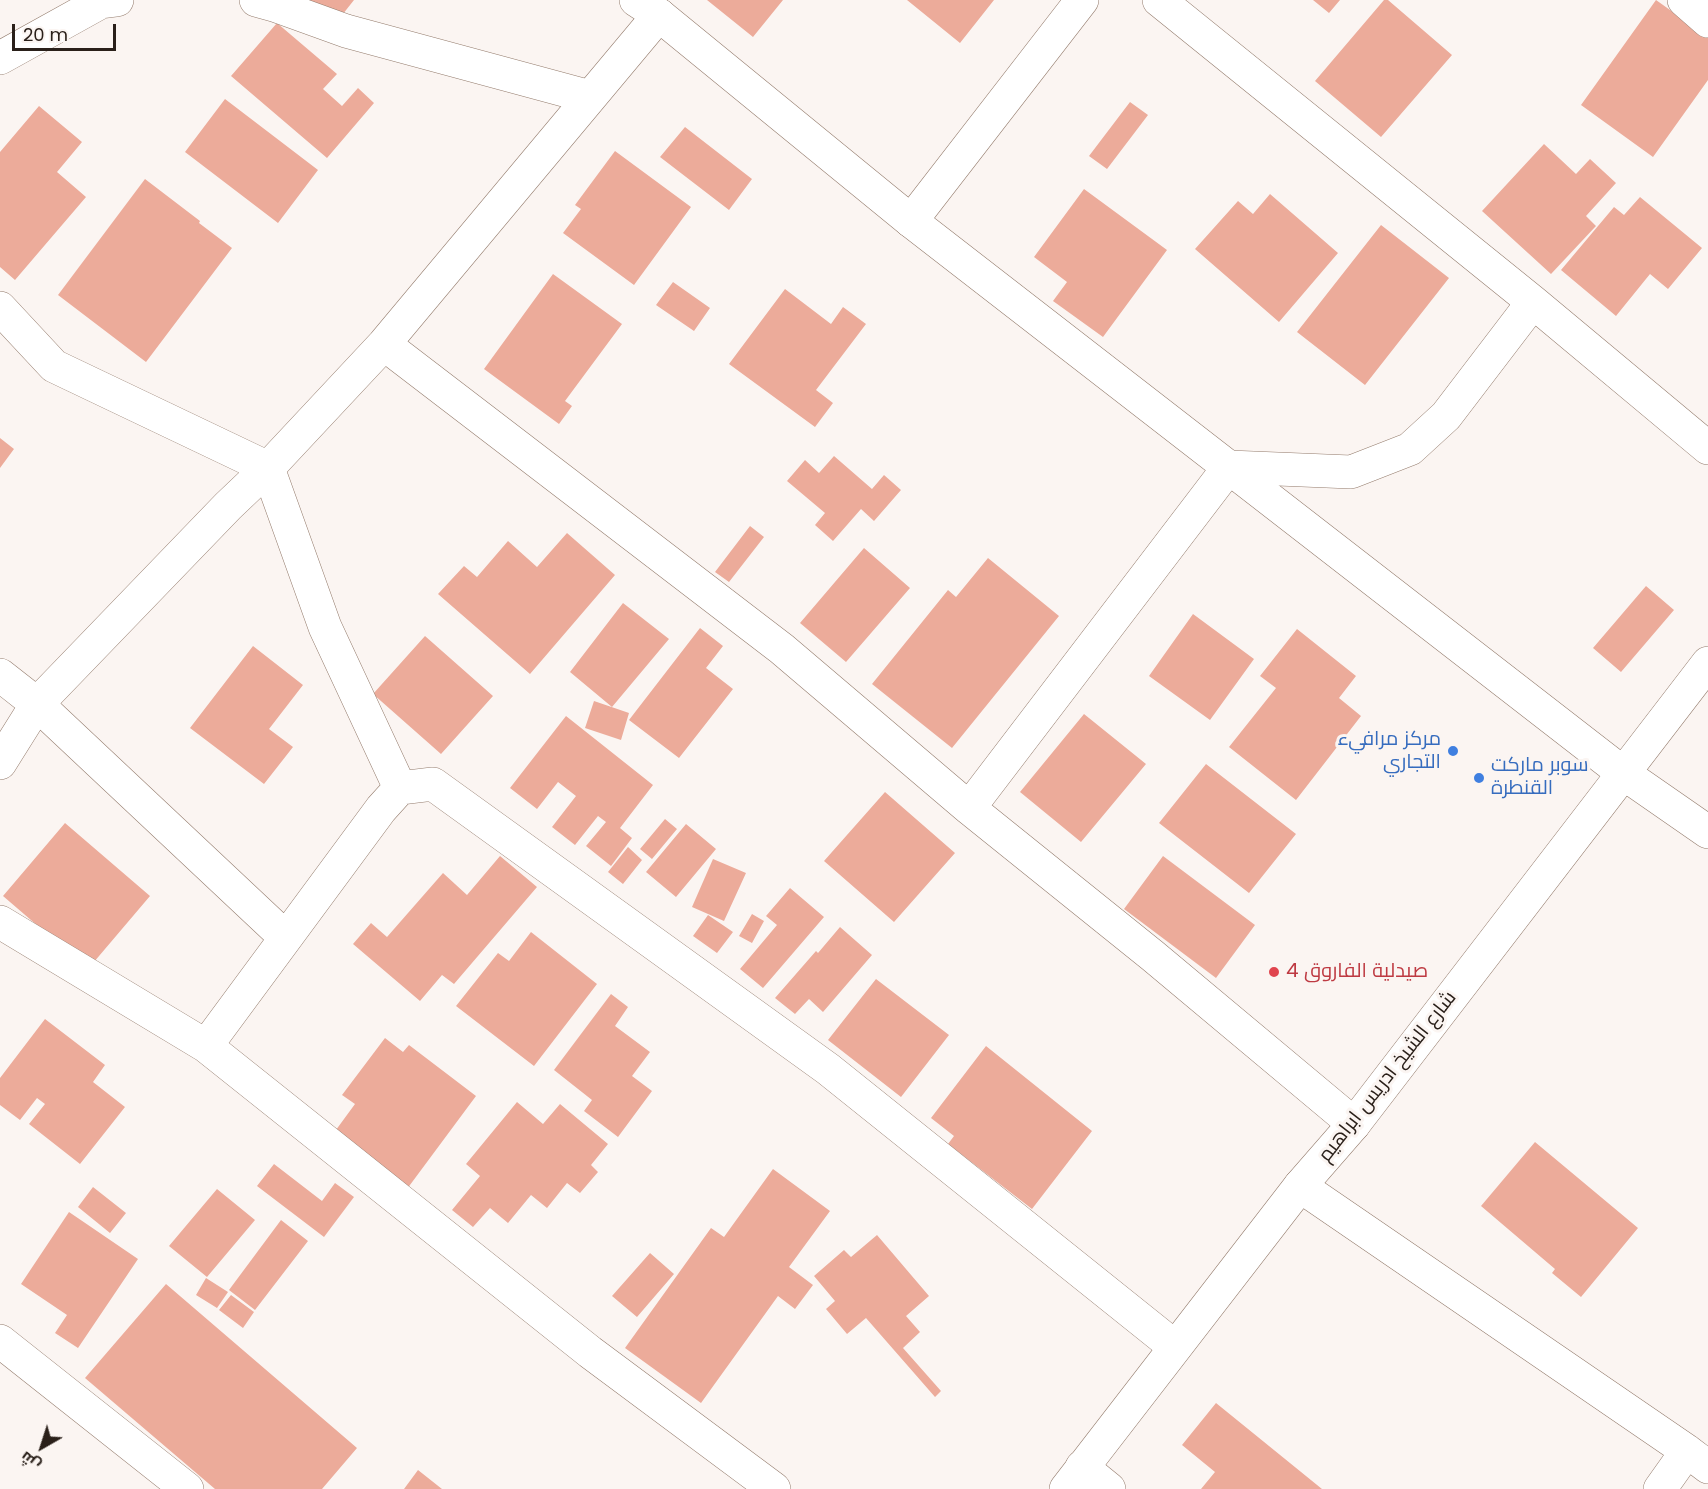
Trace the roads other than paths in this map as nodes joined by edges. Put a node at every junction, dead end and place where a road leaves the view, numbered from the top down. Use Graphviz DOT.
graph roads {
  1 [pos="117,0"];
  2 [pos="256,0"];
  3 [pos="1082,0"];
  4 [pos="1159,0"];
  5 [pos="1684,0"];
  6 [pos="647,8"];
  7 [pos="1708,21"];
  8 [pos="0,58"];
  9 [pos="590,97"];
  10 [pos="911,221"];
  11 [pos="1533,302"];
  12 [pos="0,308"];
  13 [pos="384,344"];
  14 [pos="1708,448"];
  15 [pos="1229,467"];
  16 [pos="268,468"];
  17 [pos="1708,663"];
  18 [pos="0,675"];
  19 [pos="37,704"];
  20 [pos="0,763"];
  21 [pos="1623,773"];
  22 [pos="400,788"];
  23 [pos="969,808"];
  24 [pos="1708,832"];
  25 [pos="0,922"];
  26 [pos="285,937"];
  27 [pos="206,1046"];
  28 [pos="1354,1124"];
  29 [pos="1300,1186"];
  30 [pos="0,1341"];
  31 [pos="1175,1347"];
  32 [pos="1698,1460"];
  33 [pos="1074,1478"];
  34 [pos="187,1489"];
  35 [pos="774,1489"];
  36 [pos="1109,1489"];
  37 [pos="1660,1489"];
  1 -- 8 [label="street"];
  2 -- 9 [label="street"];
  3 -- 10 [label="street"];
  4 -- 11 [label="street"];
  5 -- 7 [label="street"];
  6 -- 9 [label="street"];
  6 -- 10 [label="street"];
  9 -- 13 [label="street"];
  10 -- 15 [label="street"];
  11 -- 14 [label="street"];
  11 -- 15 [label="street"];
  12 -- 16 [label="street"];
  13 -- 16 [label="street"];
  13 -- 23 [label="street"];
  15 -- 21 [label="street"];
  15 -- 23 [label="street"];
  16 -- 19 [label="street"];
  16 -- 22 [label="street"];
  17 -- 21 [label="street, شارع الشيخ ادريس ابراهيم"];
  18 -- 19 [label="street"];
  19 -- 20 [label="street"];
  19 -- 26 [label="street"];
  21 -- 24 [label="street"];
  21 -- 28 [label="street, شارع الشيخ ادريس ابراهيم"];
  22 -- 26 [label="street"];
  22 -- 31 [label="street"];
  23 -- 28 [label="street"];
  25 -- 27 [label="street"];
  26 -- 27 [label="street"];
  27 -- 35 [label="street"];
  28 -- 29 [label="street, شارع الشيخ ادريس ابراهيم"];
  29 -- 31 [label="street, شارع الشيخ ادريس ابراهيم"];
  29 -- 32 [label="street"];
  30 -- 34 [label="street"];
  31 -- 33 [label="street, شارع الشيخ ادريس ابراهيم"];
  32 -- 37 [label="street"];
  33 -- 36 [label="street"];
}
